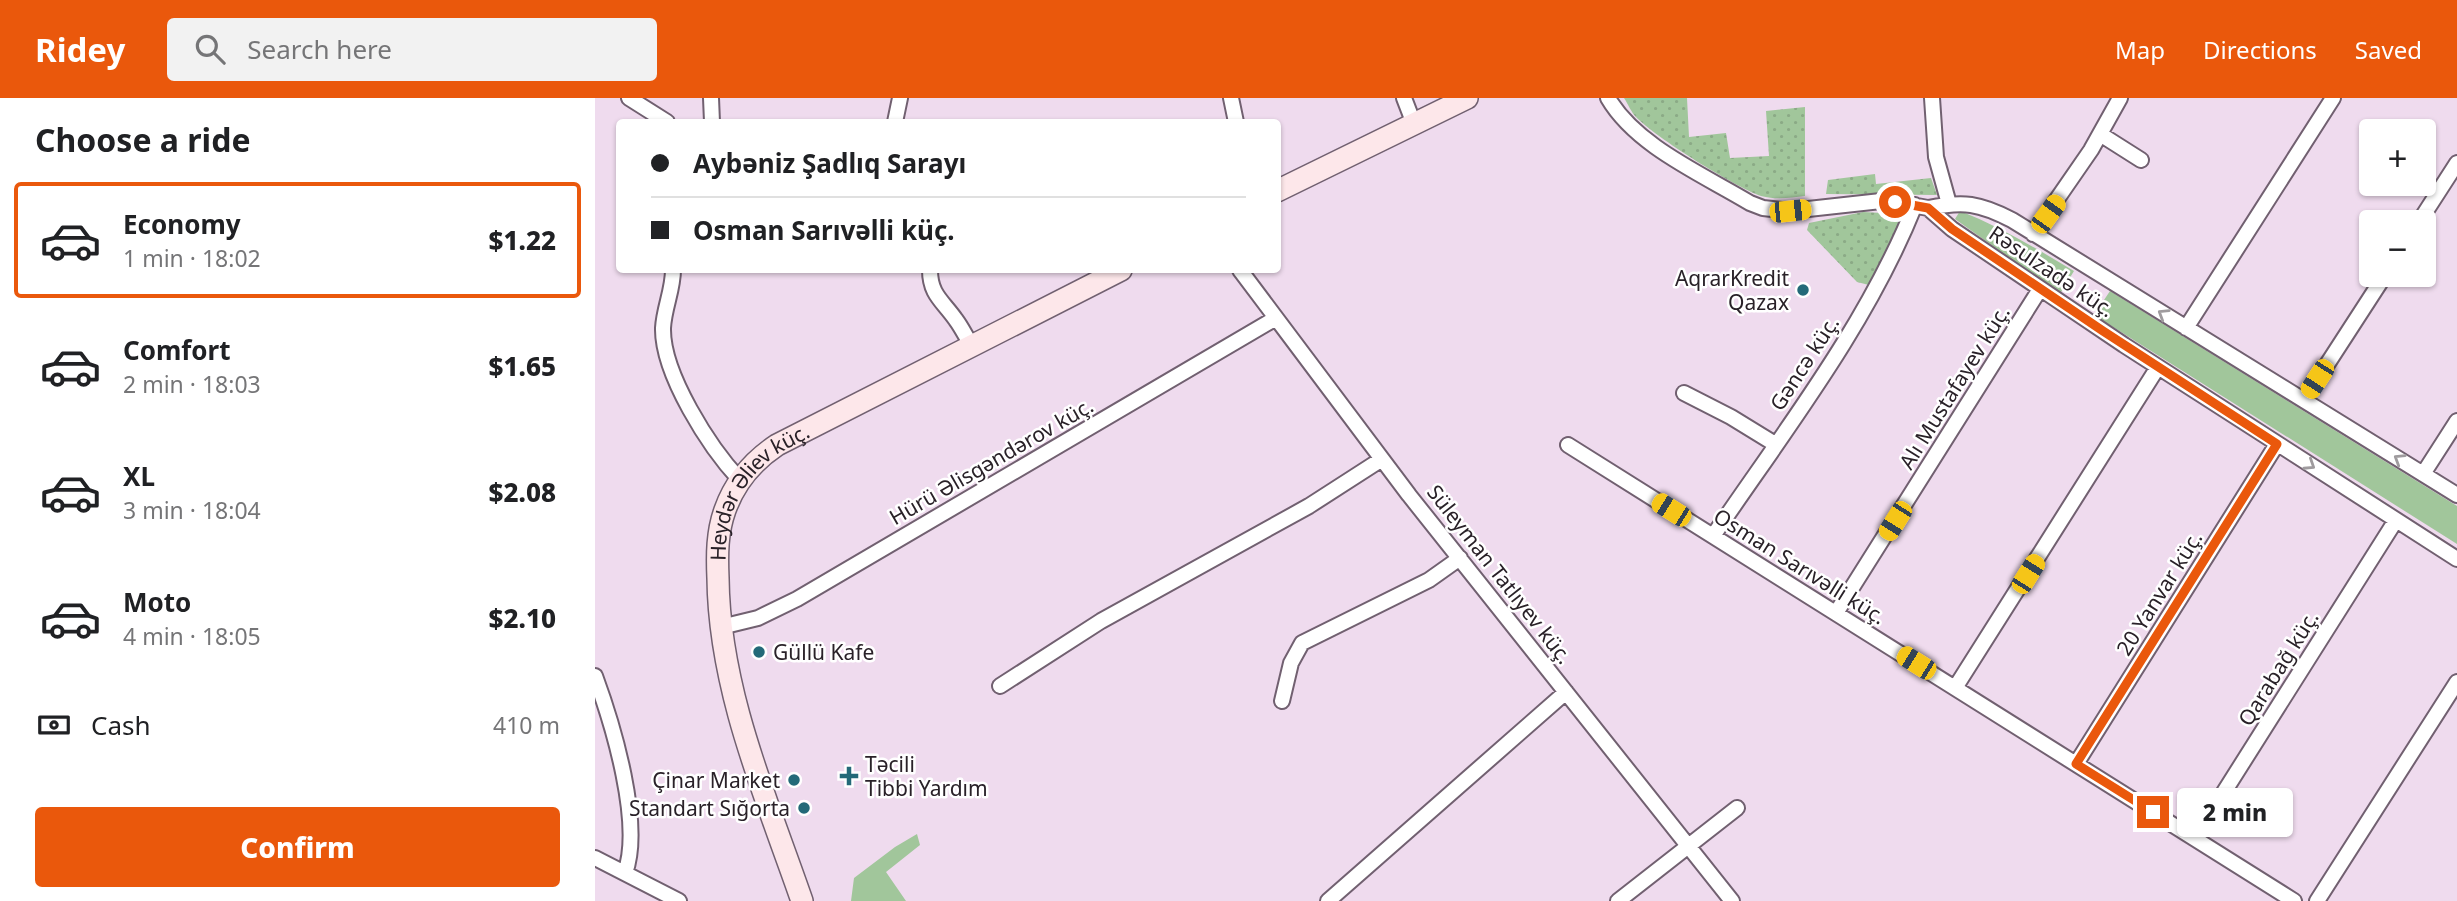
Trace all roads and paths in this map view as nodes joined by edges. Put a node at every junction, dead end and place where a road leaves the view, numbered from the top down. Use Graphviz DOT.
graph roads {
  1 [pos="629,98"];
  2 [pos="711,98"];
  3 [pos="900,98"];
  4 [pos="1231,98"];
  5 [pos="1404,98"];
  6 [pos="1467,98"];
  7 [pos="1608,98"];
  8 [pos="1932,98"];
  9 [pos="2120,98"];
  10 [pos="2333,98"];
  11 [pos="662,119"];
  12 [pos="712,119"];
  13 [pos="896,119"];
  14 [pos="1235,119"];
  15 [pos="1414,124"];
  16 [pos="2100,134"];
  17 [pos="2141,160"];
  18 [pos="2457,163"];
  19 [pos="1281,189"];
  20 [pos="1949,204"];
  21 [pos="1922,207"];
  22 [pos="2427,210"];
  23 [pos="2033,234"];
  24 [pos="672,273"];
  25 [pos="930,273"];
  26 [pos="1115,273"];
  27 [pos="1242,273"];
  28 [pos="2377,287"];
  29 [pos="2040,289"];
  30 [pos="1276,318"];
  31 [pos="2186,328"];
  32 [pos="971,346"];
  33 [pos="2158,367"];
  34 [pos="1684,393"];
  35 [pos="2304,400"];
  36 [pos="2457,421"];
  37 [pos="1775,444"];
  38 [pos="2277,444"];
  39 [pos="1567,445"];
  40 [pos="1382,459"];
  41 [pos="2423,474"];
  42 [pos="740,480"];
  43 [pos="2457,495"];
  44 [pos="2396,520"];
  45 [pos="1713,536"];
  46 [pos="1460,558"];
  47 [pos="2457,559"];
  48 [pos="1836,614"];
  49 [pos="721,627"];
  50 [pos="595,676"];
  51 [pos="2457,682"];
  52 [pos="999,686"];
  53 [pos="1955,688"];
  54 [pos="1566,692"];
  55 [pos="1282,701"];
  56 [pos="2076,764"];
  57 [pos="1737,808"];
  58 [pos="2195,838"];
  59 [pos="1689,847"];
  60 [pos="595,859"];
  61 [pos="625,873"];
  62 [pos="679,901"];
  63 [pos="802,901"];
  64 [pos="1328,901"];
  65 [pos="1618,901"];
  66 [pos="1733,901"];
  67 [pos="2294,901"];
  68 [pos="2317,901"];
  1 -- 11 [label="street"];
  2 -- 12 [label="street"];
  3 -- 13 [label="street"];
  4 -- 14 [label="street"];
  5 -- 15 [label="street"];
  6 -- 15 [label="main road"];
  7 -- 21 [label="street"];
  8 -- 20 [label="street"];
  9 -- 16 [label="street"];
  10 -- 31 [label="street"];
  15 -- 19 [label="main road"];
  16 -- 17 [label="street"];
  16 -- 23 [label="street"];
  18 -- 22 [label="street"];
  20 -- 21 [label="street"];
  20 -- 23 [label="street"];
  21 -- 29 [label="street, Rəsulzadə küç."];
  21 -- 37 [label="street, Gəncə küç."];
  31 -- 23 [label="street, one-way"];
  24 -- 42 [label="street"];
  25 -- 32 [label="street"];
  26 -- 32 [label="main road, Heydər Əliev küç."];
  27 -- 30 [label="street, Süleyman Tatlıyev küç."];
  28 -- 35 [label="street"];
  29 -- 33 [label="street, Rəsulzadə küç."];
  29 -- 48 [label="street, Alı Mustafayev küç."];
  30 -- 40 [label="street, Süleyman Tatlıyev küç."];
  30 -- 49 [label="street, Hürü Əlisgəndərov küç."];
  31 -- 35 [label="street"];
  32 -- 42 [label="main road, Heydər Əliev küç."];
  33 -- 38 [label="street, Rəsulzadə küç."];
  33 -- 53 [label="street"];
  34 -- 37 [label="street"];
  41 -- 35 [label="street, one-way"];
  36 -- 41 [label="street"];
  37 -- 45 [label="street, Gəncə küç."];
  38 -- 44 [label="street, Rəsulzadə küç., one-way"];
  38 -- 56 [label="street, 20 Yanvar küç."];
  39 -- 45 [label="street, Osman Sarıvəlli küç."];
  40 -- 46 [label="street, Süleyman Tatlıyev küç."];
  40 -- 52 [label="street"];
  41 -- 43 [label="street"];
  42 -- 49 [label="main road, Heydər Əliev küç."];
  44 -- 47 [label="street, Rəsulzadə küç."];
  44 -- 58 [label="street, Qarabağ küç."];
  45 -- 48 [label="street, Osman Sarıvəlli küç."];
  46 -- 54 [label="street, Süleyman Tatlıyev küç."];
  46 -- 55 [label="street"];
  48 -- 53 [label="street, Osman Sarıvəlli küç."];
  49 -- 63 [label="main road, Heydər Əliev küç."];
  50 -- 61 [label="street"];
  51 -- 68 [label="street"];
  53 -- 56 [label="street, Osman Sarıvəlli küç."];
  54 -- 59 [label="street, Süleyman Tatlıyev küç."];
  54 -- 64 [label="street"];
  56 -- 58 [label="street, Osman Sarıvəlli küç."];
  57 -- 59 [label="street"];
  58 -- 67 [label="street, Osman Sarıvəlli küç."];
  59 -- 65 [label="street"];
  59 -- 66 [label="street, Süleyman Tatlıyev küç."];
  60 -- 61 [label="street"];
  61 -- 62 [label="street"];
}
